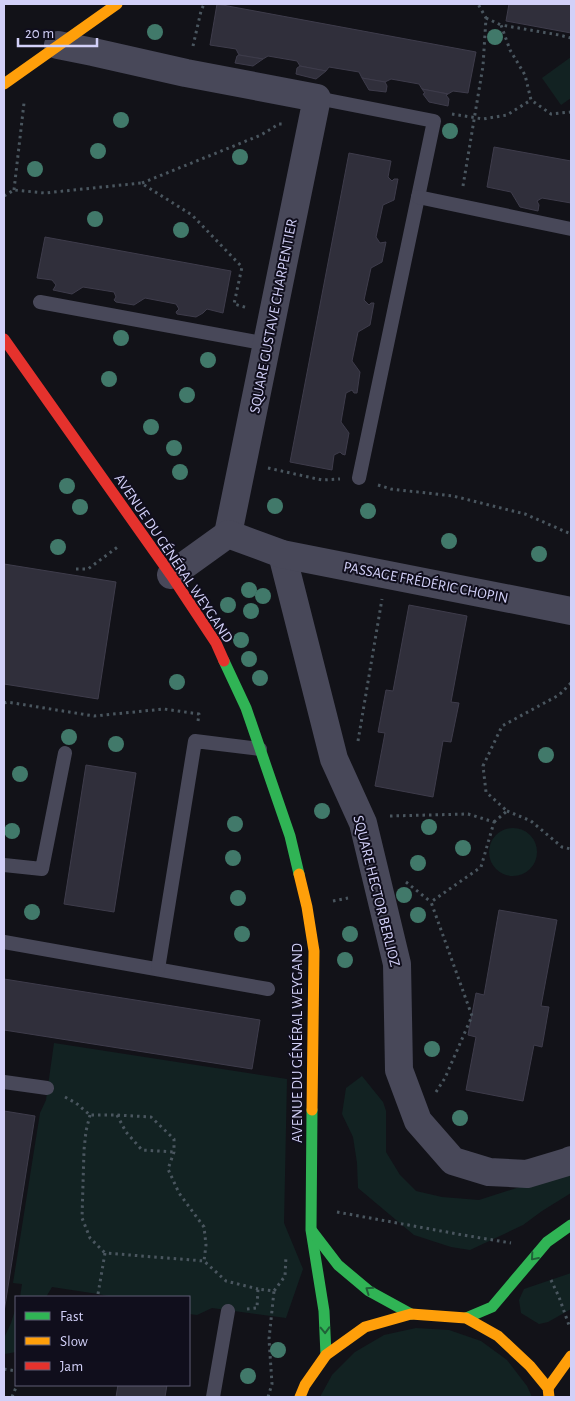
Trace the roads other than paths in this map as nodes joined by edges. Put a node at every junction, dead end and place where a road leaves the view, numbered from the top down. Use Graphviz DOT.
graph roads {
  1 [pos="117,4"];
  2 [pos="58,45"];
  3 [pos="4,84"];
  4 [pos="315,108"];
  5 [pos="418,198"];
  6 [pos="571,229"];
  7 [pos="40,302"];
  8 [pos="4,339"];
  9 [pos="267,344"];
  10 [pos="358,478"];
  11 [pos="228,534"];
  12 [pos="282,554"];
  13 [pos="171,575"];
  14 [pos="571,611"];
  15 [pos="260,749"];
  16 [pos="65,753"];
  17 [pos="4,865"];
  18 [pos="4,942"];
  19 [pos="158,969"];
  20 [pos="268,989"];
  21 [pos="4,1082"];
  22 [pos="47,1088"];
  23 [pos="571,1160"];
  24 [pos="571,1225"];
  25 [pos="311,1230"];
  26 [pos="228,1311"];
  27 [pos="411,1314"];
  28 [pos="466,1318"];
  29 [pos="326,1355"];
  30 [pos="571,1356"];
  31 [pos="549,1393"];
  32 [pos="213,1397"];
  33 [pos="300,1397"];
  1 -- 2 [label="street"];
  2 -- 3 [label="street"];
  2 -- 4 [label="street"];
  4 -- 5 [label="lane"];
  4 -- 9 [label="street, SQUARE GUSTAVE CHARPENTIER"];
  5 -- 6 [label="lane"];
  5 -- 10 [label="lane"];
  7 -- 9 [label="lane"];
  8 -- 13 [label="street, AVENUE DU GÉNÉRAL WEYGAND"];
  9 -- 11 [label="street, SQUARE GUSTAVE CHARPENTIER"];
  11 -- 12 [label="street, PASSAGE FRÉDÉRIC CHOPIN"];
  11 -- 13 [label="street"];
  12 -- 14 [label="street, PASSAGE FRÉDÉRIC CHOPIN"];
  12 -- 23 [label="street, SQUARE HECTOR BERLIOZ"];
  13 -- 15 [label="street, AVENUE DU GÉNÉRAL WEYGAND"];
  15 -- 19 [label="lane"];
  15 -- 25 [label="street, AVENUE DU GÉNÉRAL WEYGAND"];
  16 -- 17 [label="lane"];
  18 -- 19 [label="lane"];
  19 -- 20 [label="lane"];
  21 -- 22 [label="lane"];
  24 -- 28 [label="street, one-way"];
  27 -- 25 [label="street, one-way"];
  25 -- 29 [label="street, AVENUE DU GÉNÉRAL WEYGAND, one-way"];
  26 -- 32 [label="lane"];
  27 -- 28 [label="street"];
  27 -- 29 [label="street"];
  28 -- 31 [label="street"];
  29 -- 33 [label="street"];
  30 -- 31 [label="street"];
}
